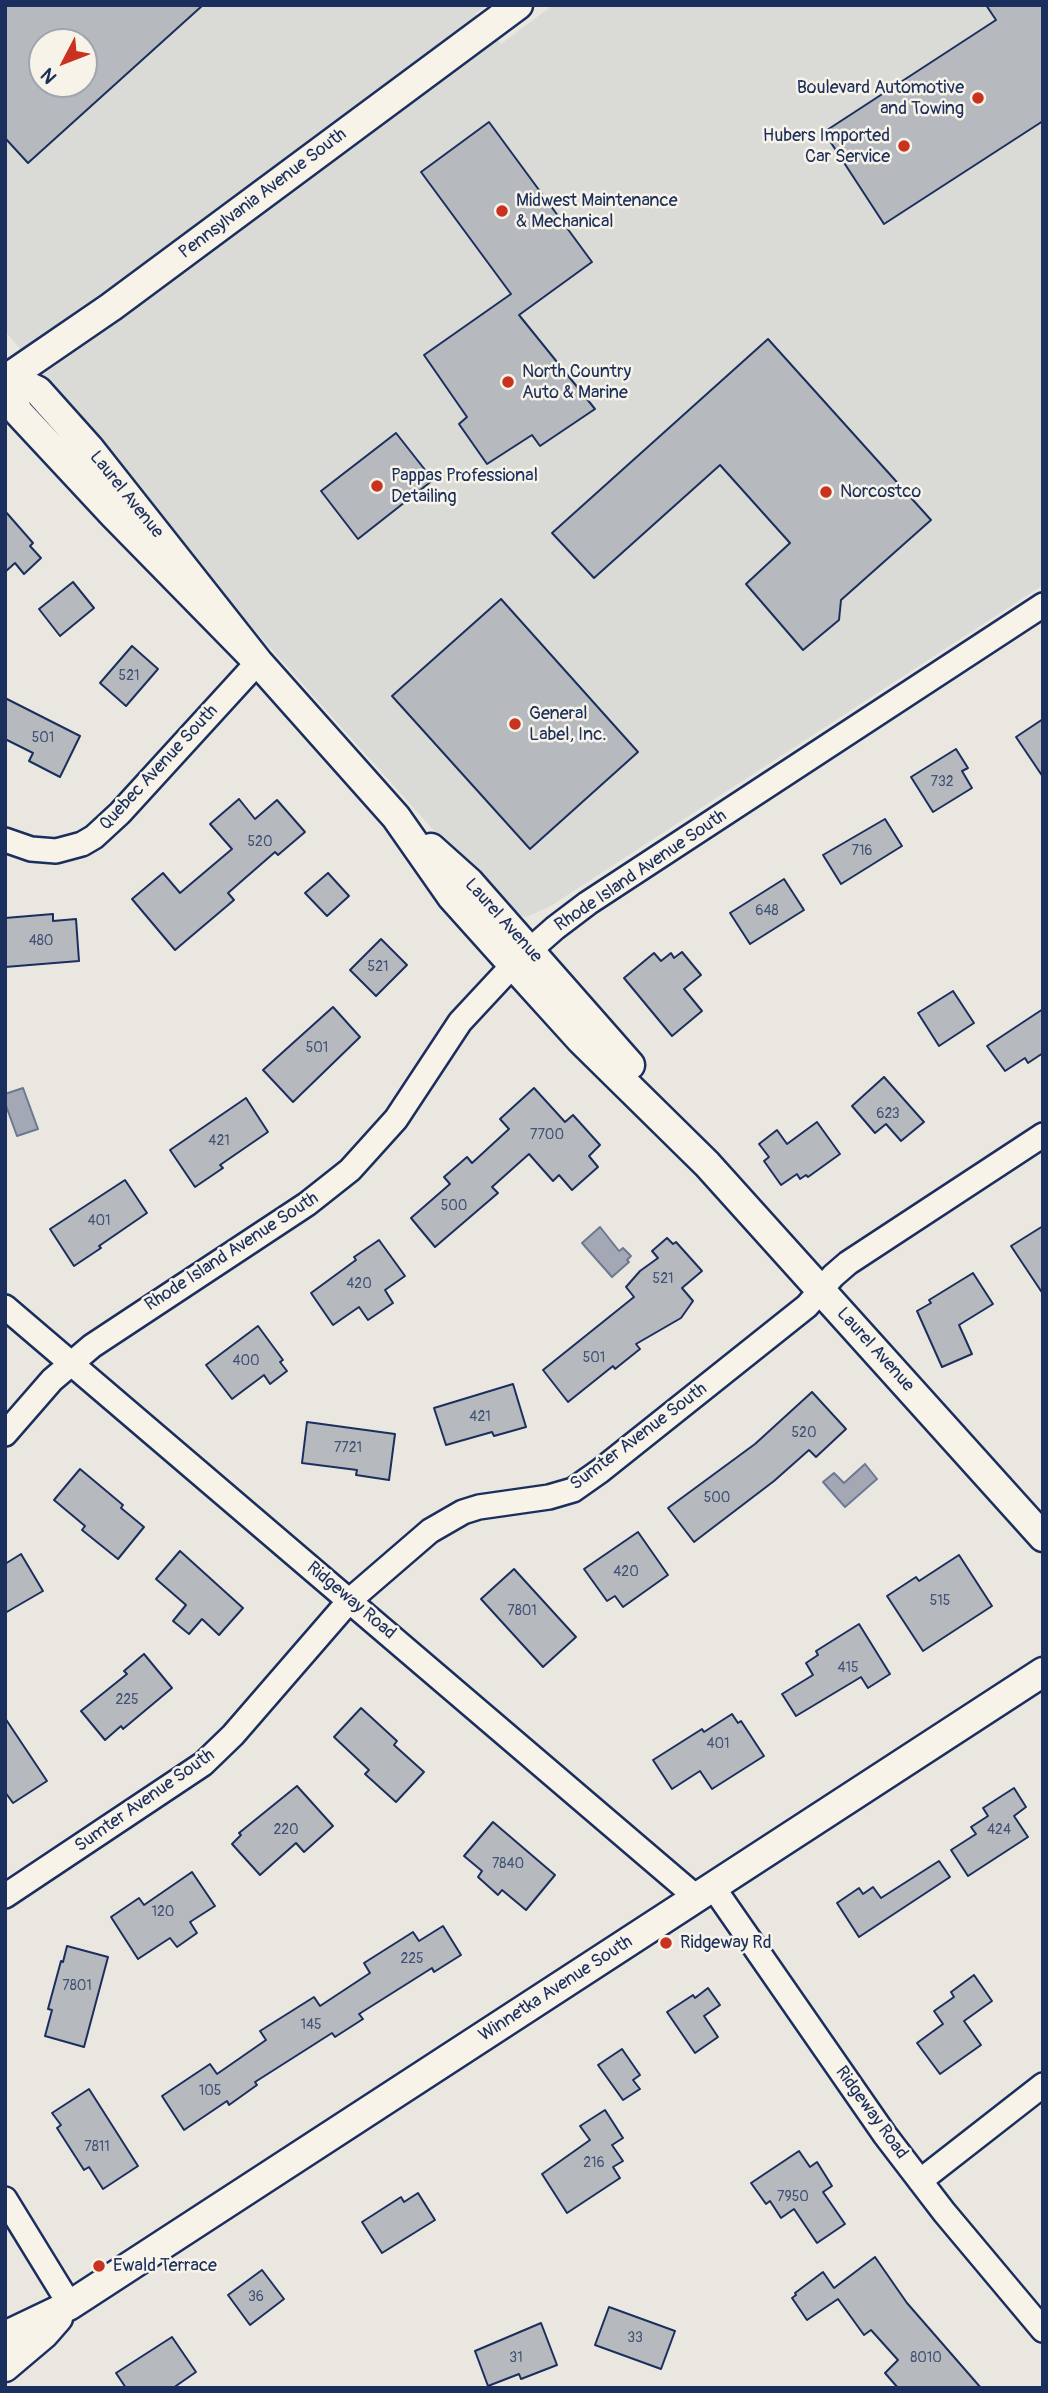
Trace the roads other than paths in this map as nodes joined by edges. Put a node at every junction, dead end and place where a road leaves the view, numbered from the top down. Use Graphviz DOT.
graph roads {
  1 [pos="518,5"];
  2 [pos="6,379"];
  3 [pos="1043,605"];
  4 [pos="258,662"];
  5 [pos="5,840"];
  6 [pos="521,958"];
  7 [pos="1043,1135"];
  8 [pos="820,1289"];
  9 [pos="5,1307"];
  10 [pos="71,1363"];
  11 [pos="5,1434"];
  12 [pos="1043,1536"];
  13 [pos="350,1600"];
  14 [pos="1043,1672"];
  15 [pos="704,1892"];
  16 [pos="5,1896"];
  17 [pos="1043,2085"];
  18 [pos="920,2181"];
  19 [pos="5,2199"];
  20 [pos="69,2305"];
  21 [pos="1043,2330"];
  22 [pos="5,2336"];
  23 [pos="5,2367"];
  1 -- 2 [label="street, Pennsylvania Avenue South"];
  2 -- 4 [label="street, Laurel Avenue"];
  3 -- 6 [label="street, Rhode Island Avenue South"];
  4 -- 5 [label="street, Quebec Avenue South"];
  4 -- 6 [label="street, Laurel Avenue"];
  6 -- 8 [label="street, Laurel Avenue"];
  6 -- 10 [label="street, Rhode Island Avenue South"];
  7 -- 8 [label="street, Sumter Avenue South"];
  8 -- 12 [label="street, Laurel Avenue"];
  8 -- 13 [label="street, Sumter Avenue South"];
  9 -- 10 [label="street, Ridgeway Road"];
  10 -- 11 [label="street, Rhode Island Avenue South"];
  10 -- 13 [label="street, Ridgeway Road"];
  13 -- 15 [label="street, Ridgeway Road"];
  13 -- 16 [label="street, Sumter Avenue South"];
  14 -- 15 [label="street, Winnetka Avenue South"];
  15 -- 18 [label="street, Ridgeway Road"];
  15 -- 20 [label="street, Winnetka Avenue South"];
  17 -- 18 [label="street"];
  18 -- 21 [label="street, Ridgeway Road"];
  19 -- 20 [label="street"];
  20 -- 22 [label="street, Winnetka Avenue South"];
  20 -- 23 [label="street, Winnetka Avenue South"];
}
